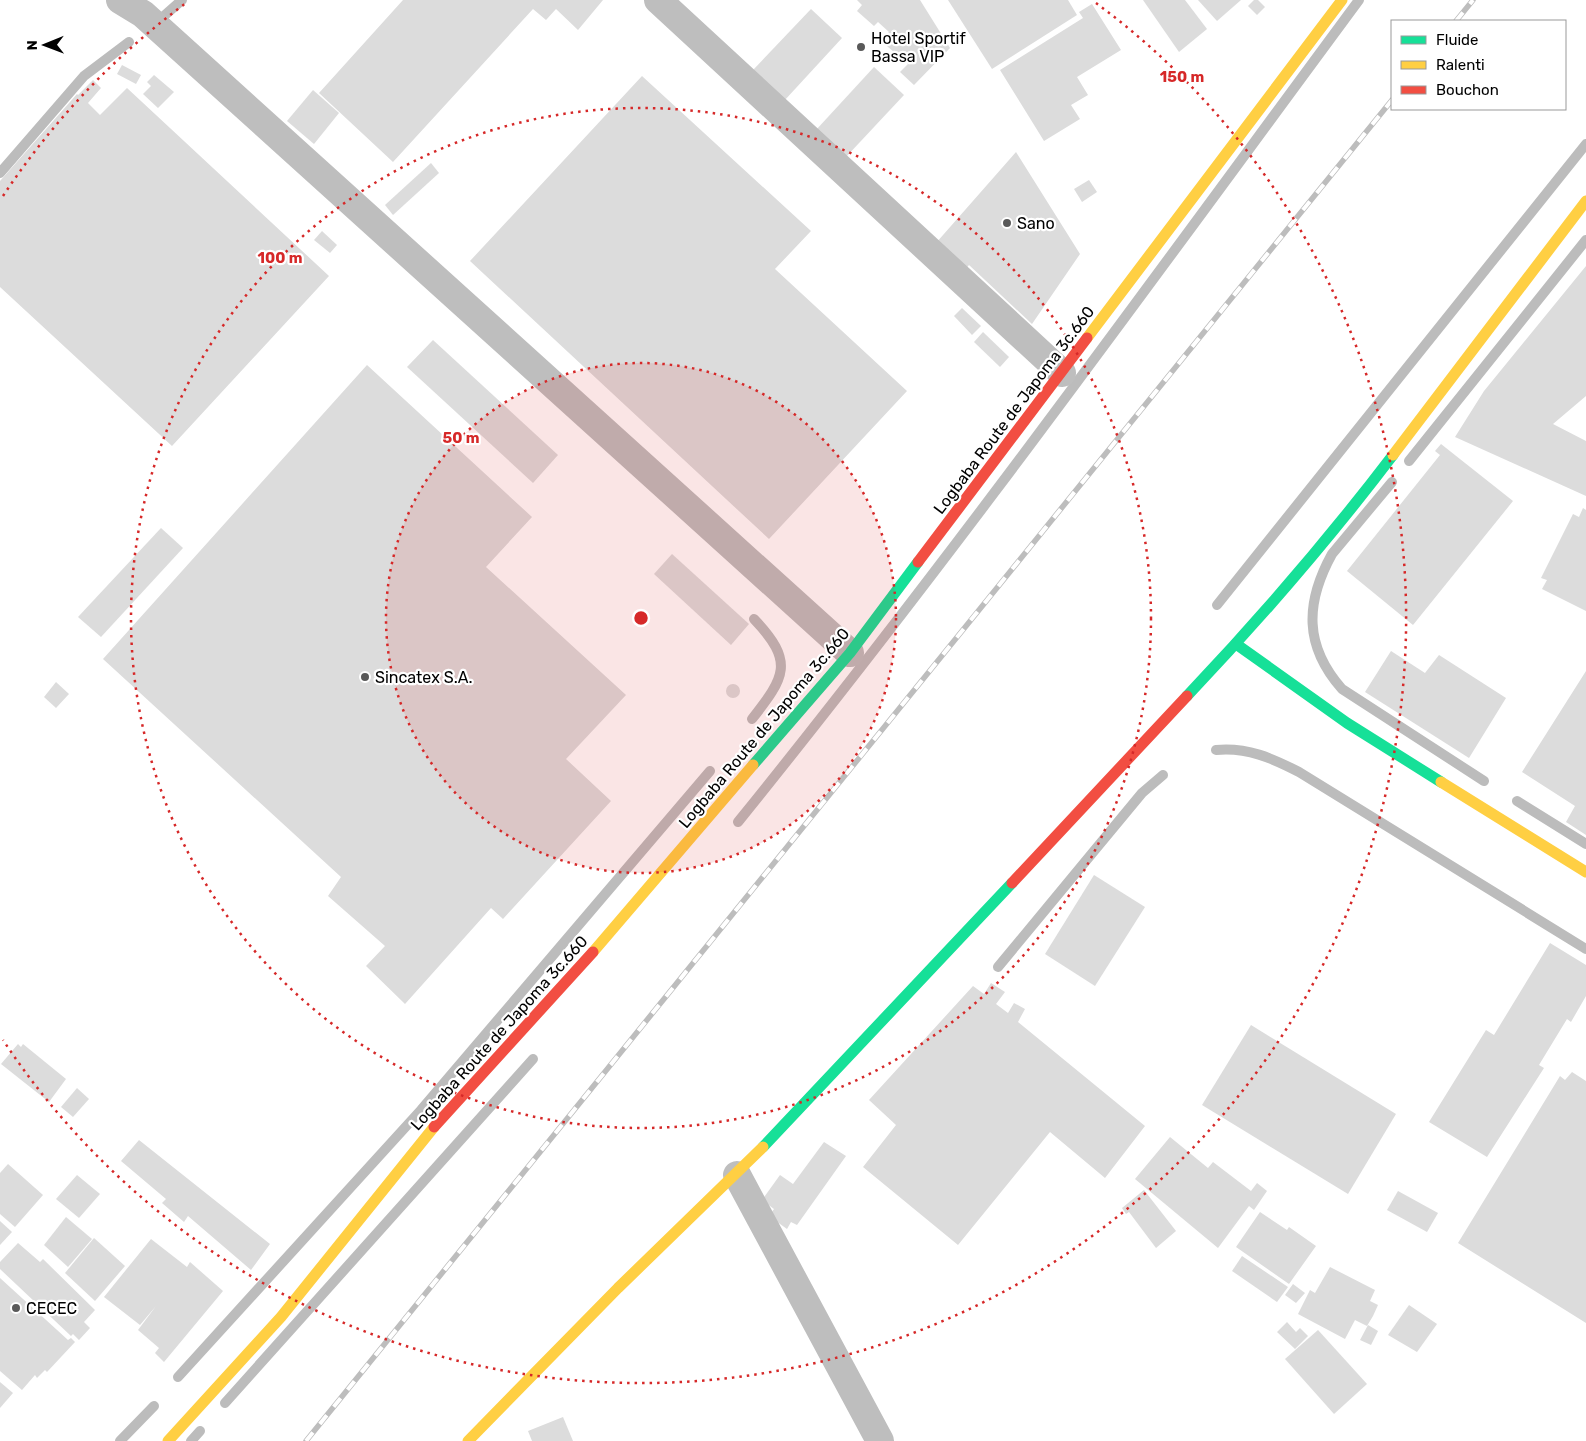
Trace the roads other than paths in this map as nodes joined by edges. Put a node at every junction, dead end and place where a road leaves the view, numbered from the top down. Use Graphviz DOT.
graph roads {
  1 [pos="120,0"];
  2 [pos="658,0"];
  3 [pos="1342,0"];
  4 [pos="1586,201"];
  5 [pos="1062,373"];
  6 [pos="1236,644"];
  7 [pos="850,653"];
  8 [pos="1586,872"];
  9 [pos="737,1175"];
  10 [pos="168,1441"];
  11 [pos="468,1441"];
  12 [pos="880,1441"];
  1 -- 7 [label="street"];
  2 -- 5 [label="street"];
  3 -- 5 [label="street, Logbaba Route de Japoma 3c.660"];
  4 -- 6 [label="street"];
  5 -- 7 [label="street, Logbaba Route de Japoma 3c.660"];
  6 -- 8 [label="street"];
  6 -- 9 [label="street"];
  7 -- 10 [label="street, Logbaba Route de Japoma 3c.660"];
  9 -- 11 [label="street"];
  9 -- 12 [label="street"];
}
